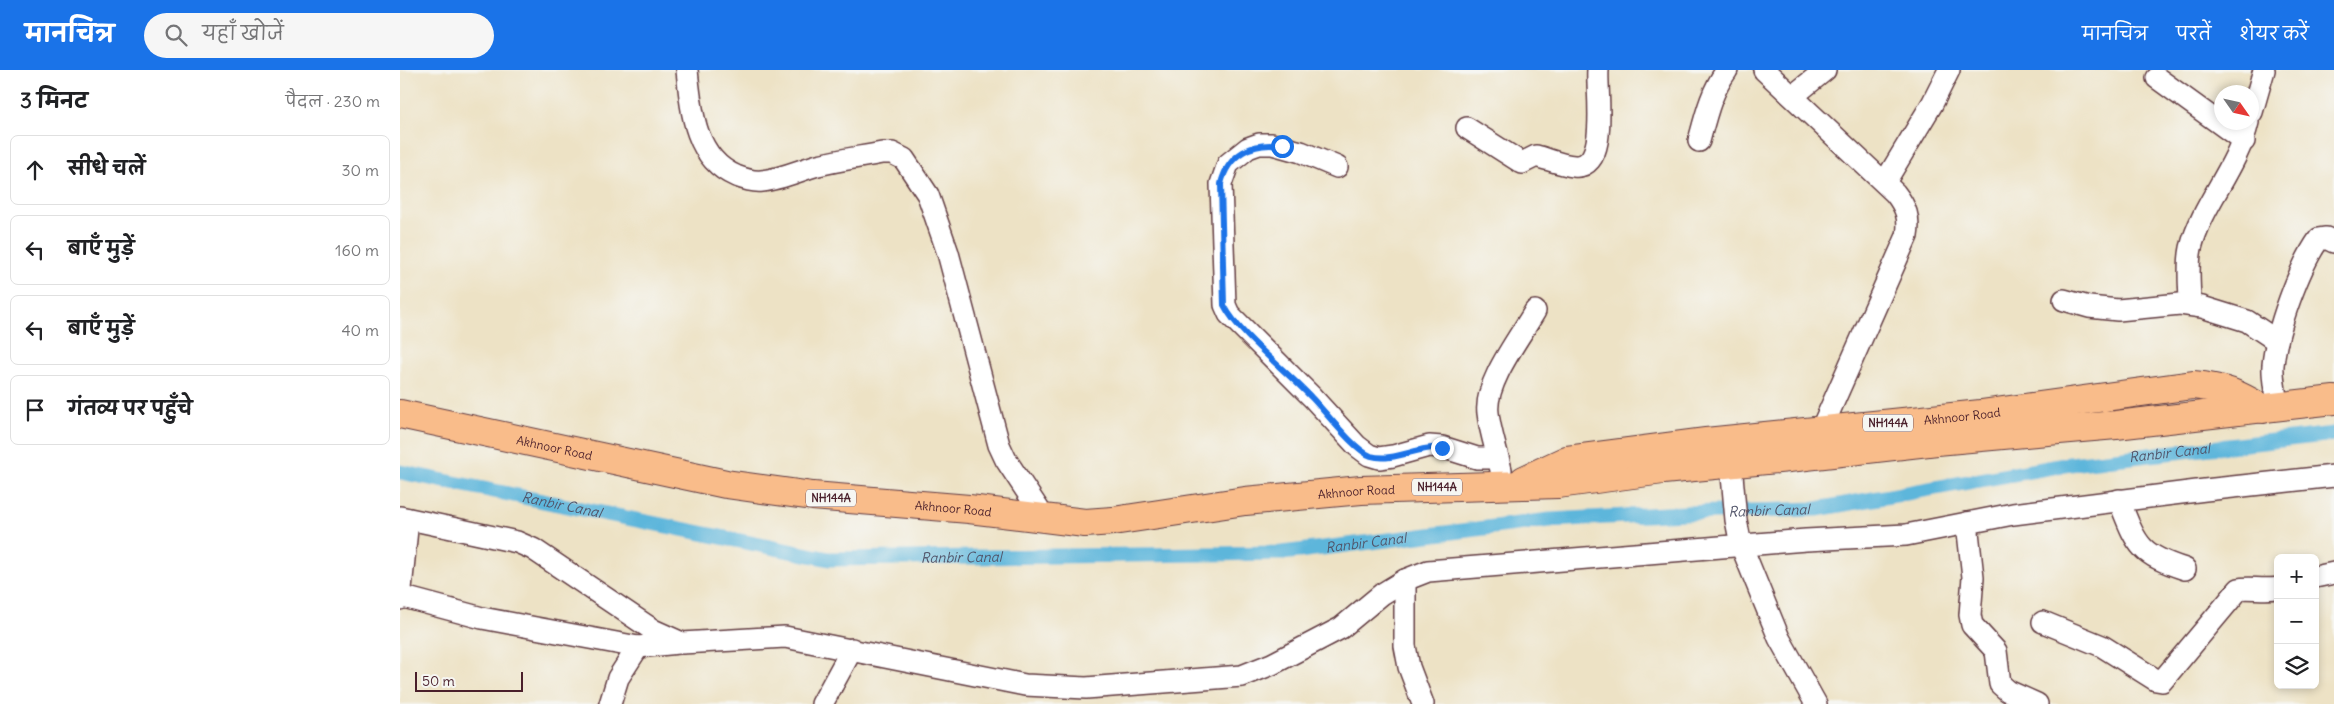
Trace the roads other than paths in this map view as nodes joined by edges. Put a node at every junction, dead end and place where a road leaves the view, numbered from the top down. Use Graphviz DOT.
graph roads {
  1 [pos="687,70"];
  2 [pos="1598,70"];
  3 [pos="1727,70"];
  4 [pos="1764,70"];
  5 [pos="1825,70"];
  6 [pos="1949,70"];
  7 [pos="2264,70"];
  8 [pos="2157,78"];
  9 [pos="2259,88"];
  10 [pos="1793,96"];
  11 [pos="1467,128"];
  12 [pos="2246,132"];
  13 [pos="1699,141"];
  14 [pos="1338,167"];
  15 [pos="1884,182"];
  16 [pos="2334,242"];
  17 [pos="2064,300"];
  18 [pos="2190,305"];
  19 [pos="1535,311"];
  20 [pos="2277,341"];
  21 [pos="2334,400"];
  22 [pos="2270,408"];
  23 [pos="400,414"];
  24 [pos="1821,430"];
  25 [pos="1498,458"];
  26 [pos="1732,464"];
  27 [pos="2334,476"];
  28 [pos="1508,485"];
  29 [pos="2119,500"];
  30 [pos="404,518"];
  31 [pos="1045,519"];
  32 [pos="1968,523"];
  33 [pos="1741,545"];
  34 [pos="2185,569"];
  35 [pos="2334,573"];
  36 [pos="2319,576"];
  37 [pos="1405,580"];
  38 [pos="2274,588"];
  39 [pos="400,597"];
  40 [pos="2043,622"];
  41 [pos="682,643"];
  42 [pos="638,647"];
  43 [pos="852,649"];
  44 [pos="610,704"];
  45 [pos="822,704"];
  46 [pos="1423,704"];
  47 [pos="1816,704"];
  48 [pos="2037,704"];
  1 -- 31 [label="street"];
  2 -- 11 [label="street"];
  3 -- 13 [label="street"];
  4 -- 10 [label="street"];
  5 -- 10 [label="street"];
  6 -- 15 [label="street"];
  7 -- 9 [label="street"];
  8 -- 12 [label="street"];
  10 -- 15 [label="street"];
  12 -- 18 [label="street"];
  14 -- 25 [label="street"];
  15 -- 24 [label="street"];
  16 -- 20 [label="street"];
  17 -- 18 [label="street"];
  18 -- 20 [label="street"];
  19 -- 25 [label="street"];
  20 -- 22 [label="street"];
  21 -- 22 [label="highway, Akhnoor Road / NH144A"];
  22 -- 24 [label="highway, Akhnoor Road / NH144A"];
  22 -- 26 [label="highway, Akhnoor Road / NH144A"];
  23 -- 31 [label="highway, Akhnoor Road / NH144A"];
  24 -- 28 [label="highway, Akhnoor Road / NH144A"];
  25 -- 28 [label="street"];
  26 -- 28 [label="highway, Akhnoor Road / NH144A"];
  26 -- 33 [label="street"];
  27 -- 29 [label="street"];
  28 -- 31 [label="highway, Akhnoor Road / NH144A"];
  29 -- 32 [label="street"];
  29 -- 34 [label="street"];
  30 -- 39 [label="street"];
  30 -- 41 [label="street"];
  32 -- 33 [label="street"];
  32 -- 48 [label="street"];
  33 -- 37 [label="street"];
  33 -- 47 [label="street"];
  35 -- 36 [label="street"];
  37 -- 43 [label="street"];
  37 -- 46 [label="street"];
  38 -- 40 [label="street"];
  39 -- 42 [label="street"];
  41 -- 42 [label="street"];
  41 -- 43 [label="street"];
  42 -- 44 [label="street"];
  43 -- 45 [label="street"];
}
